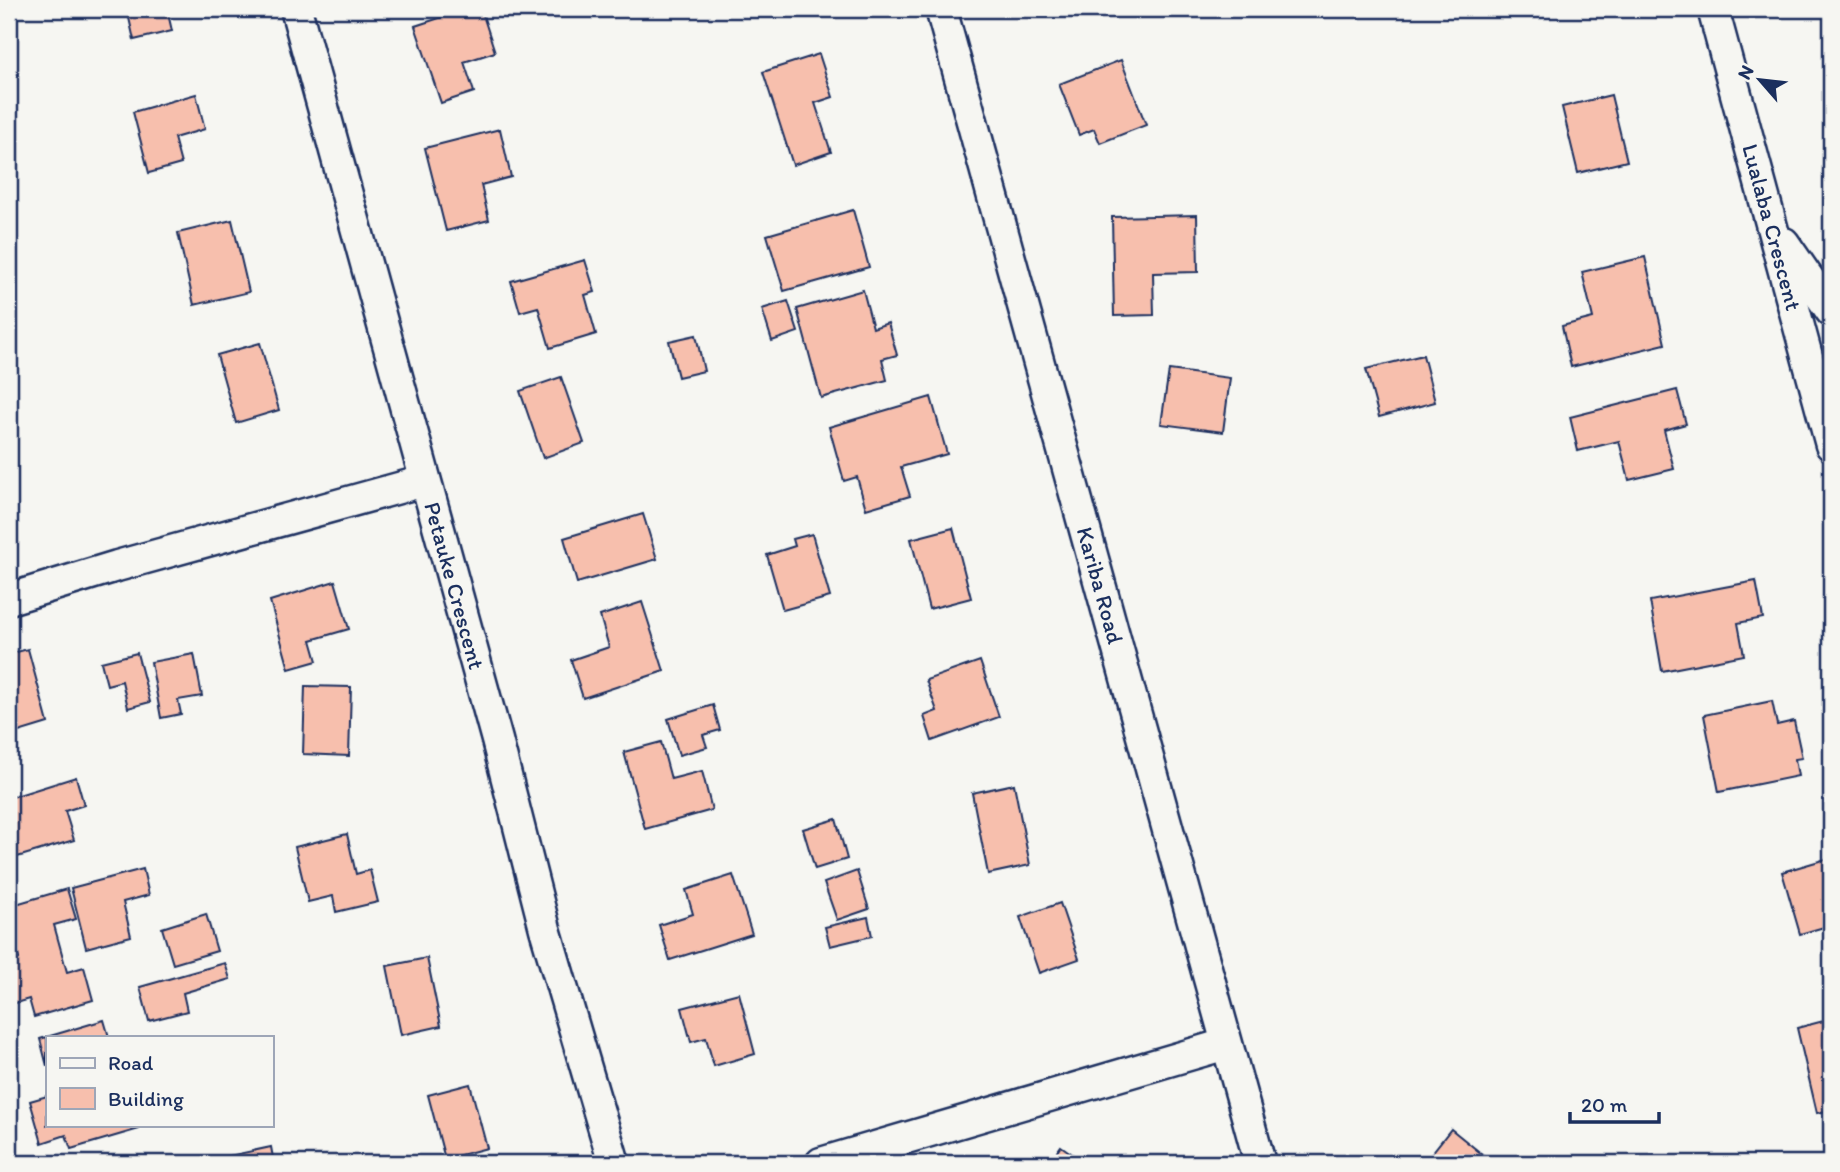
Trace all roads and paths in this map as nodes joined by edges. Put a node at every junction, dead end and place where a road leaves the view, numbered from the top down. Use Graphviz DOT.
graph roads {
  1 [pos="296,9"];
  2 [pos="941,9"];
  3 [pos="1713,9"];
  4 [pos="1771,226"];
  5 [pos="1831,311"];
  6 [pos="1829,428"];
  7 [pos="424,481"];
  8 [pos="9,599"];
  9 [pos="1226,1044"];
  10 [pos="614,1163"];
  11 [pos="821,1163"];
  12 [pos="1261,1163"];
  1 -- 7 [label="street, Petauke Crescent"];
  2 -- 9 [label="street, Kariba Road"];
  3 -- 4 [label="street, Lualaba Crescent"];
  4 -- 5 [label="street"];
  4 -- 6 [label="street, Lualaba Crescent"];
  7 -- 8 [label="street"];
  7 -- 10 [label="street, Petauke Crescent"];
  9 -- 11 [label="street"];
  9 -- 12 [label="street, Kariba Road"];
}
